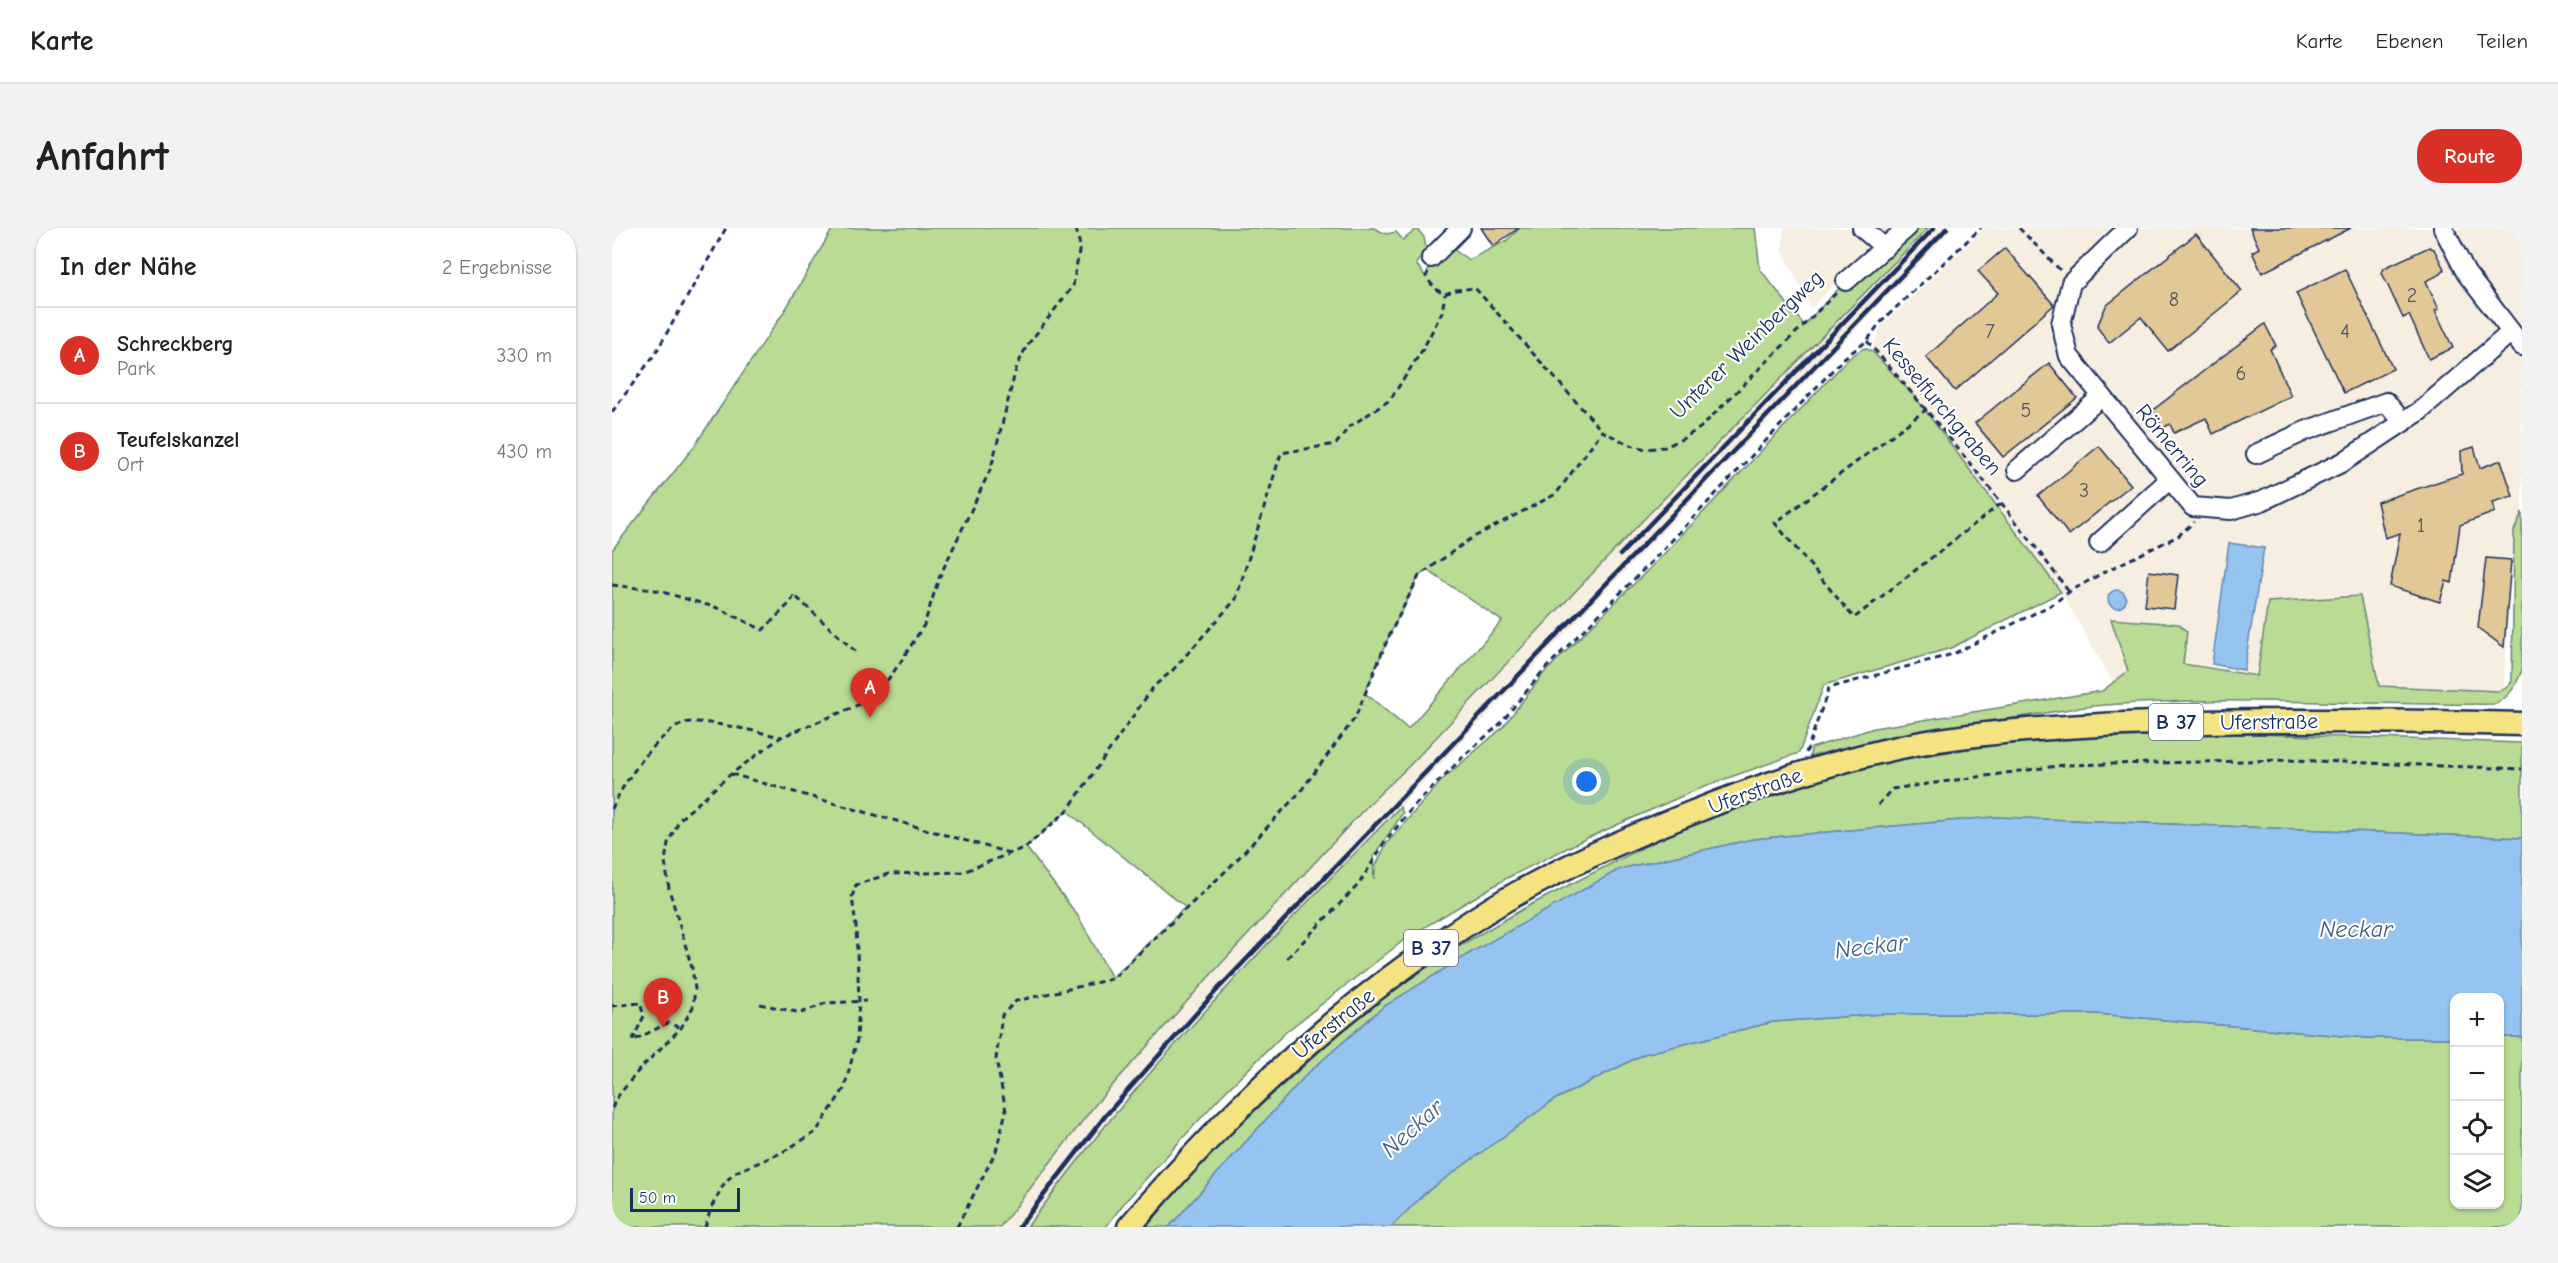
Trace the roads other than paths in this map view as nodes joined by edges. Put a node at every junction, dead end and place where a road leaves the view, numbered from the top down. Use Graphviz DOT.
graph roads {
  1 [pos="1460,228"];
  2 [pos="1862,228"];
  3 [pos="1907,228"];
  4 [pos="2128,228"];
  5 [pos="2443,228"];
  6 [pos="1885,248"];
  7 [pos="1431,258"];
  8 [pos="1846,281"];
  9 [pos="2516,340"];
  10 [pos="2102,396"];
  11 [pos="2403,422"];
  12 [pos="2256,454"];
  13 [pos="2017,470"];
  14 [pos="2170,479"];
  15 [pos="2098,543"];
  16 [pos="2522,724"];
  17 [pos="1129,1227"];
  1 -- 7 [label="street"];
  2 -- 6 [label="street"];
  3 -- 6 [label="street, Unterer Weinbergweg"];
  4 -- 10 [label="street, Römerring"];
  5 -- 9 [label="street"];
  6 -- 8 [label="street, Unterer Weinbergweg"];
  9 -- 11 [label="street, Römerring"];
  10 -- 13 [label="street"];
  10 -- 14 [label="street, Römerring"];
  11 -- 12 [label="street"];
  11 -- 14 [label="street, Römerring"];
  14 -- 15 [label="street"];
  16 -- 17 [label="main road, Uferstraße / B 37"];
}
